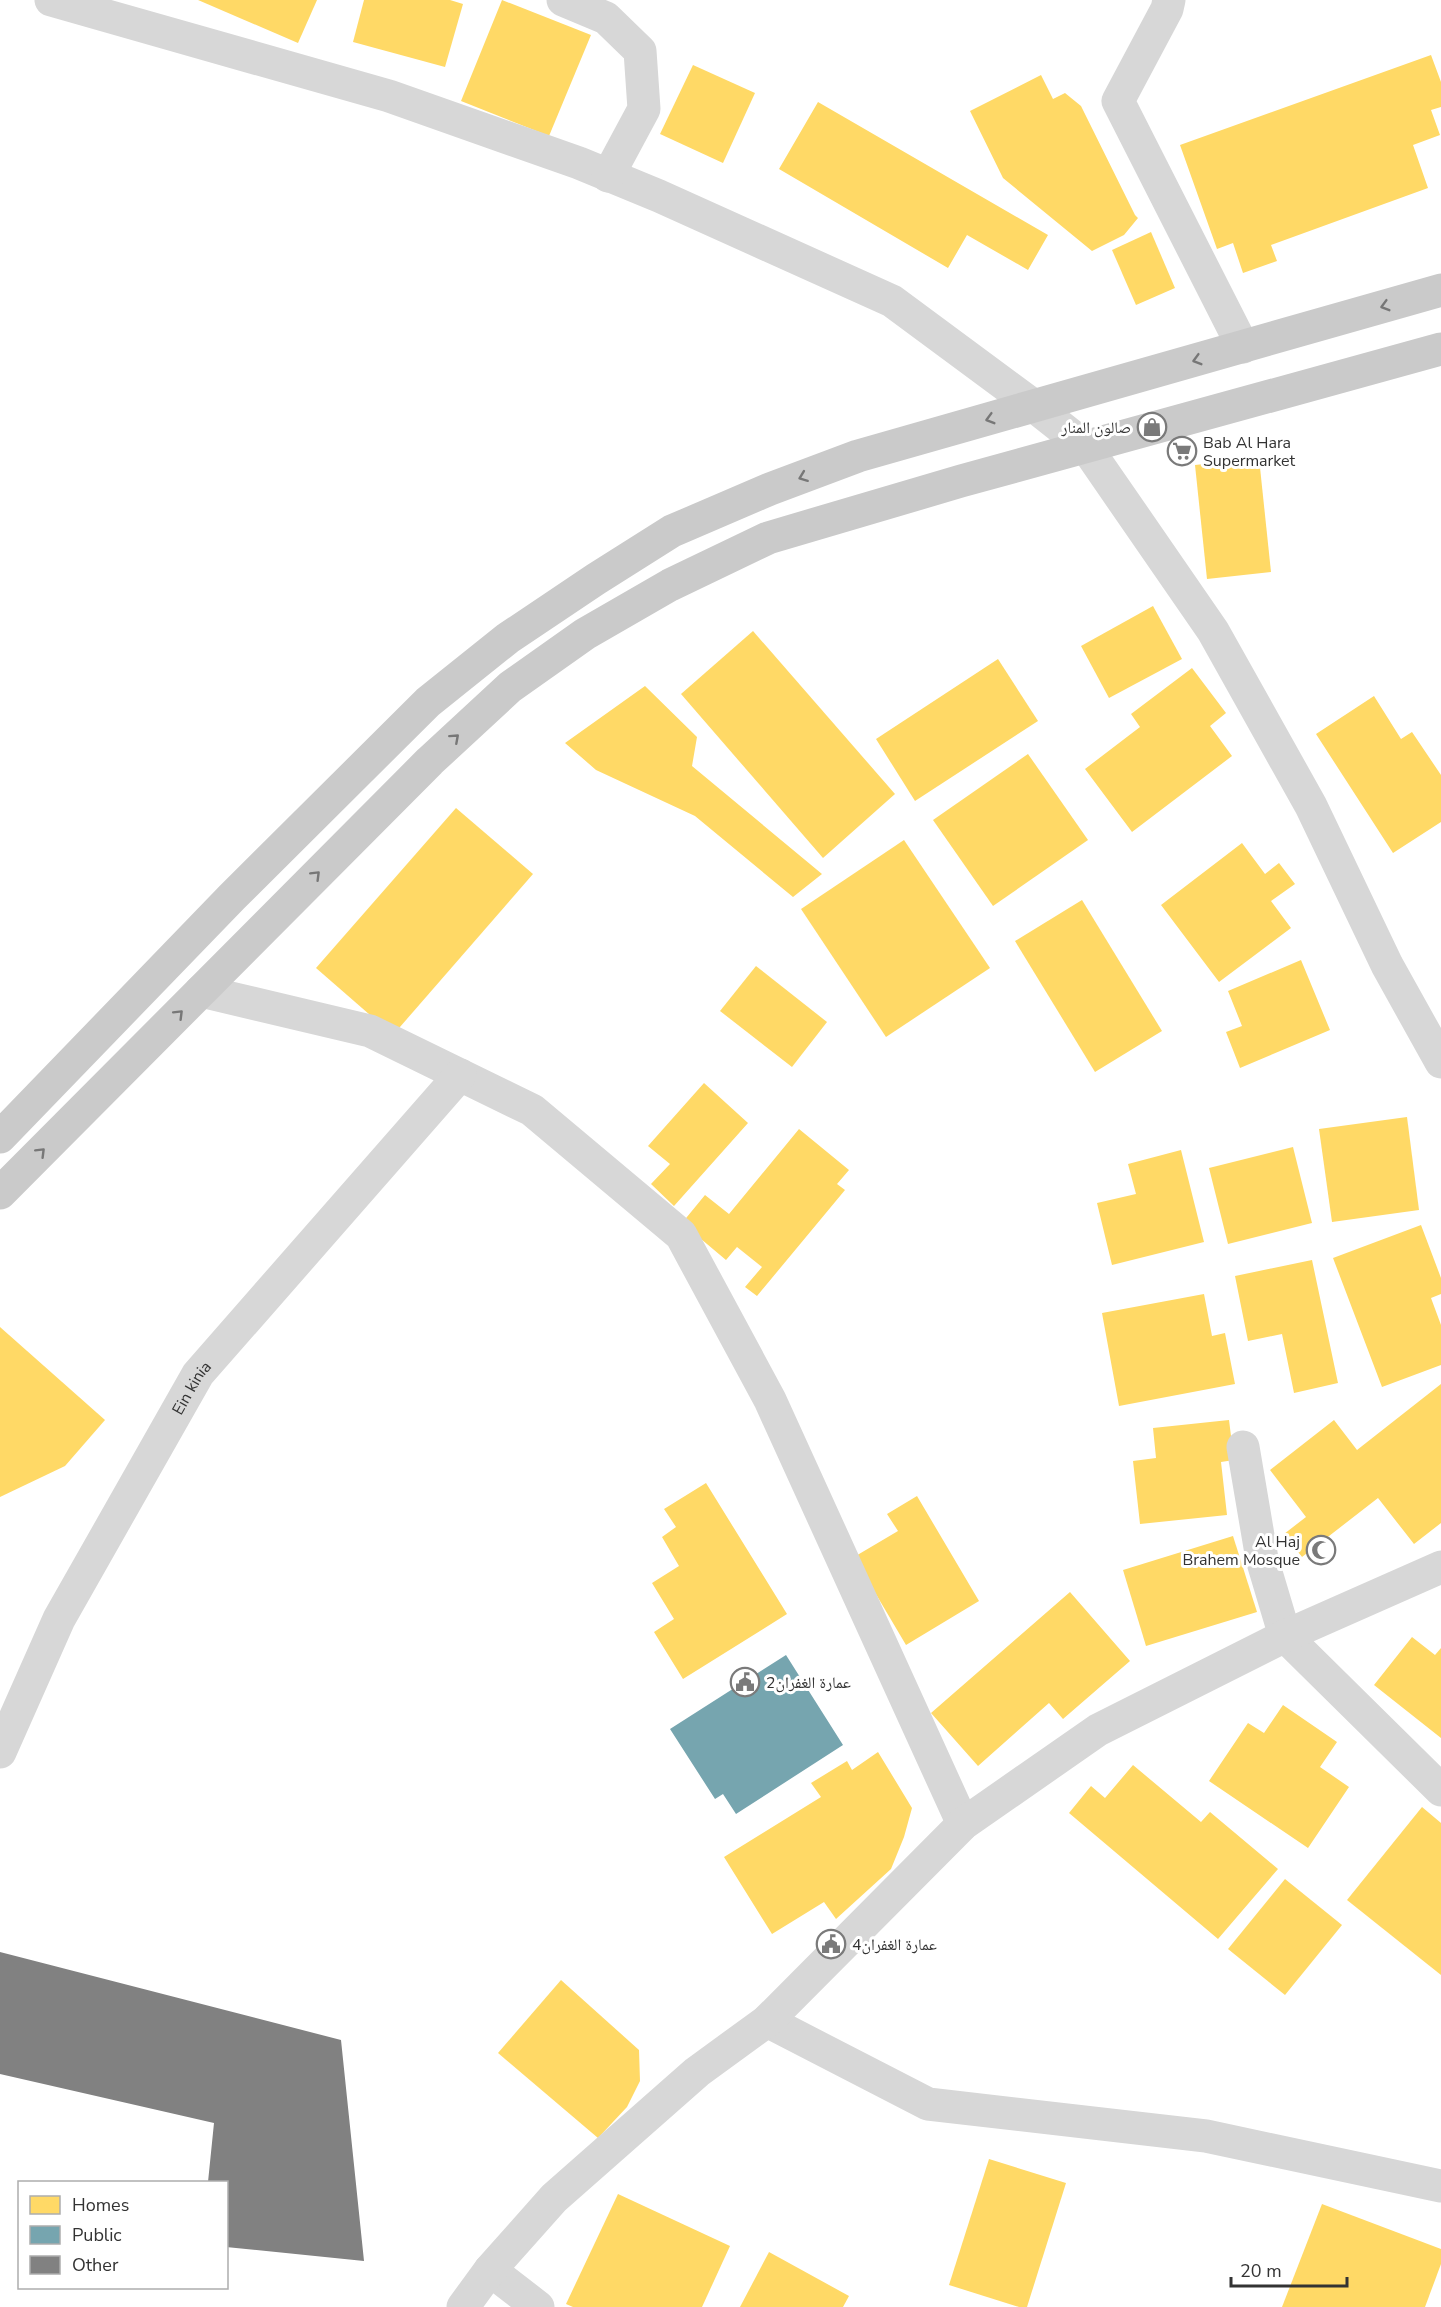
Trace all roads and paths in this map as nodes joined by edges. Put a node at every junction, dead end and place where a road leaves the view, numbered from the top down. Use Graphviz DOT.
graph roads {
  1 [pos="51,0"];
  2 [pos="563,0"];
  3 [pos="1169,0"];
  4 [pos="608,176"];
  5 [pos="1441,290"];
  6 [pos="1243,347"];
  7 [pos="1441,349"];
  8 [pos="1034,406"];
  9 [pos="1086,447"];
  10 [pos="201,991"];
  11 [pos="1441,1062"];
  12 [pos="460,1075"];
  13 [pos="0,1137"];
  14 [pos="0,1193"];
  15 [pos="1243,1447"];
  16 [pos="1441,1567"];
  17 [pos="1286,1636"];
  18 [pos="0,1752"];
  19 [pos="1441,1790"];
  20 [pos="963,1824"];
  21 [pos="767,2021"];
  22 [pos="1441,2186"];
  23 [pos="490,2270"];
  24 [pos="463,2307"];
  25 [pos="538,2307"];
  1 -- 4 [label="street"];
  2 -- 4 [label="street"];
  3 -- 6 [label="street"];
  4 -- 8 [label="street"];
  5 -- 6 [label="main road, one-way"];
  6 -- 8 [label="main road, one-way"];
  7 -- 9 [label="main road"];
  8 -- 9 [label="street"];
  8 -- 13 [label="main road, one-way"];
  10 -- 9 [label="main road, one-way"];
  9 -- 11 [label="street"];
  10 -- 12 [label="street"];
  14 -- 10 [label="main road, one-way"];
  12 -- 18 [label="street, Ein kinia"];
  12 -- 20 [label="street"];
  15 -- 17 [label="street"];
  16 -- 17 [label="street"];
  17 -- 19 [label="street"];
  17 -- 20 [label="street"];
  20 -- 21 [label="street"];
  21 -- 22 [label="street"];
  21 -- 23 [label="street"];
  23 -- 24 [label="street"];
  23 -- 25 [label="street"];
}
